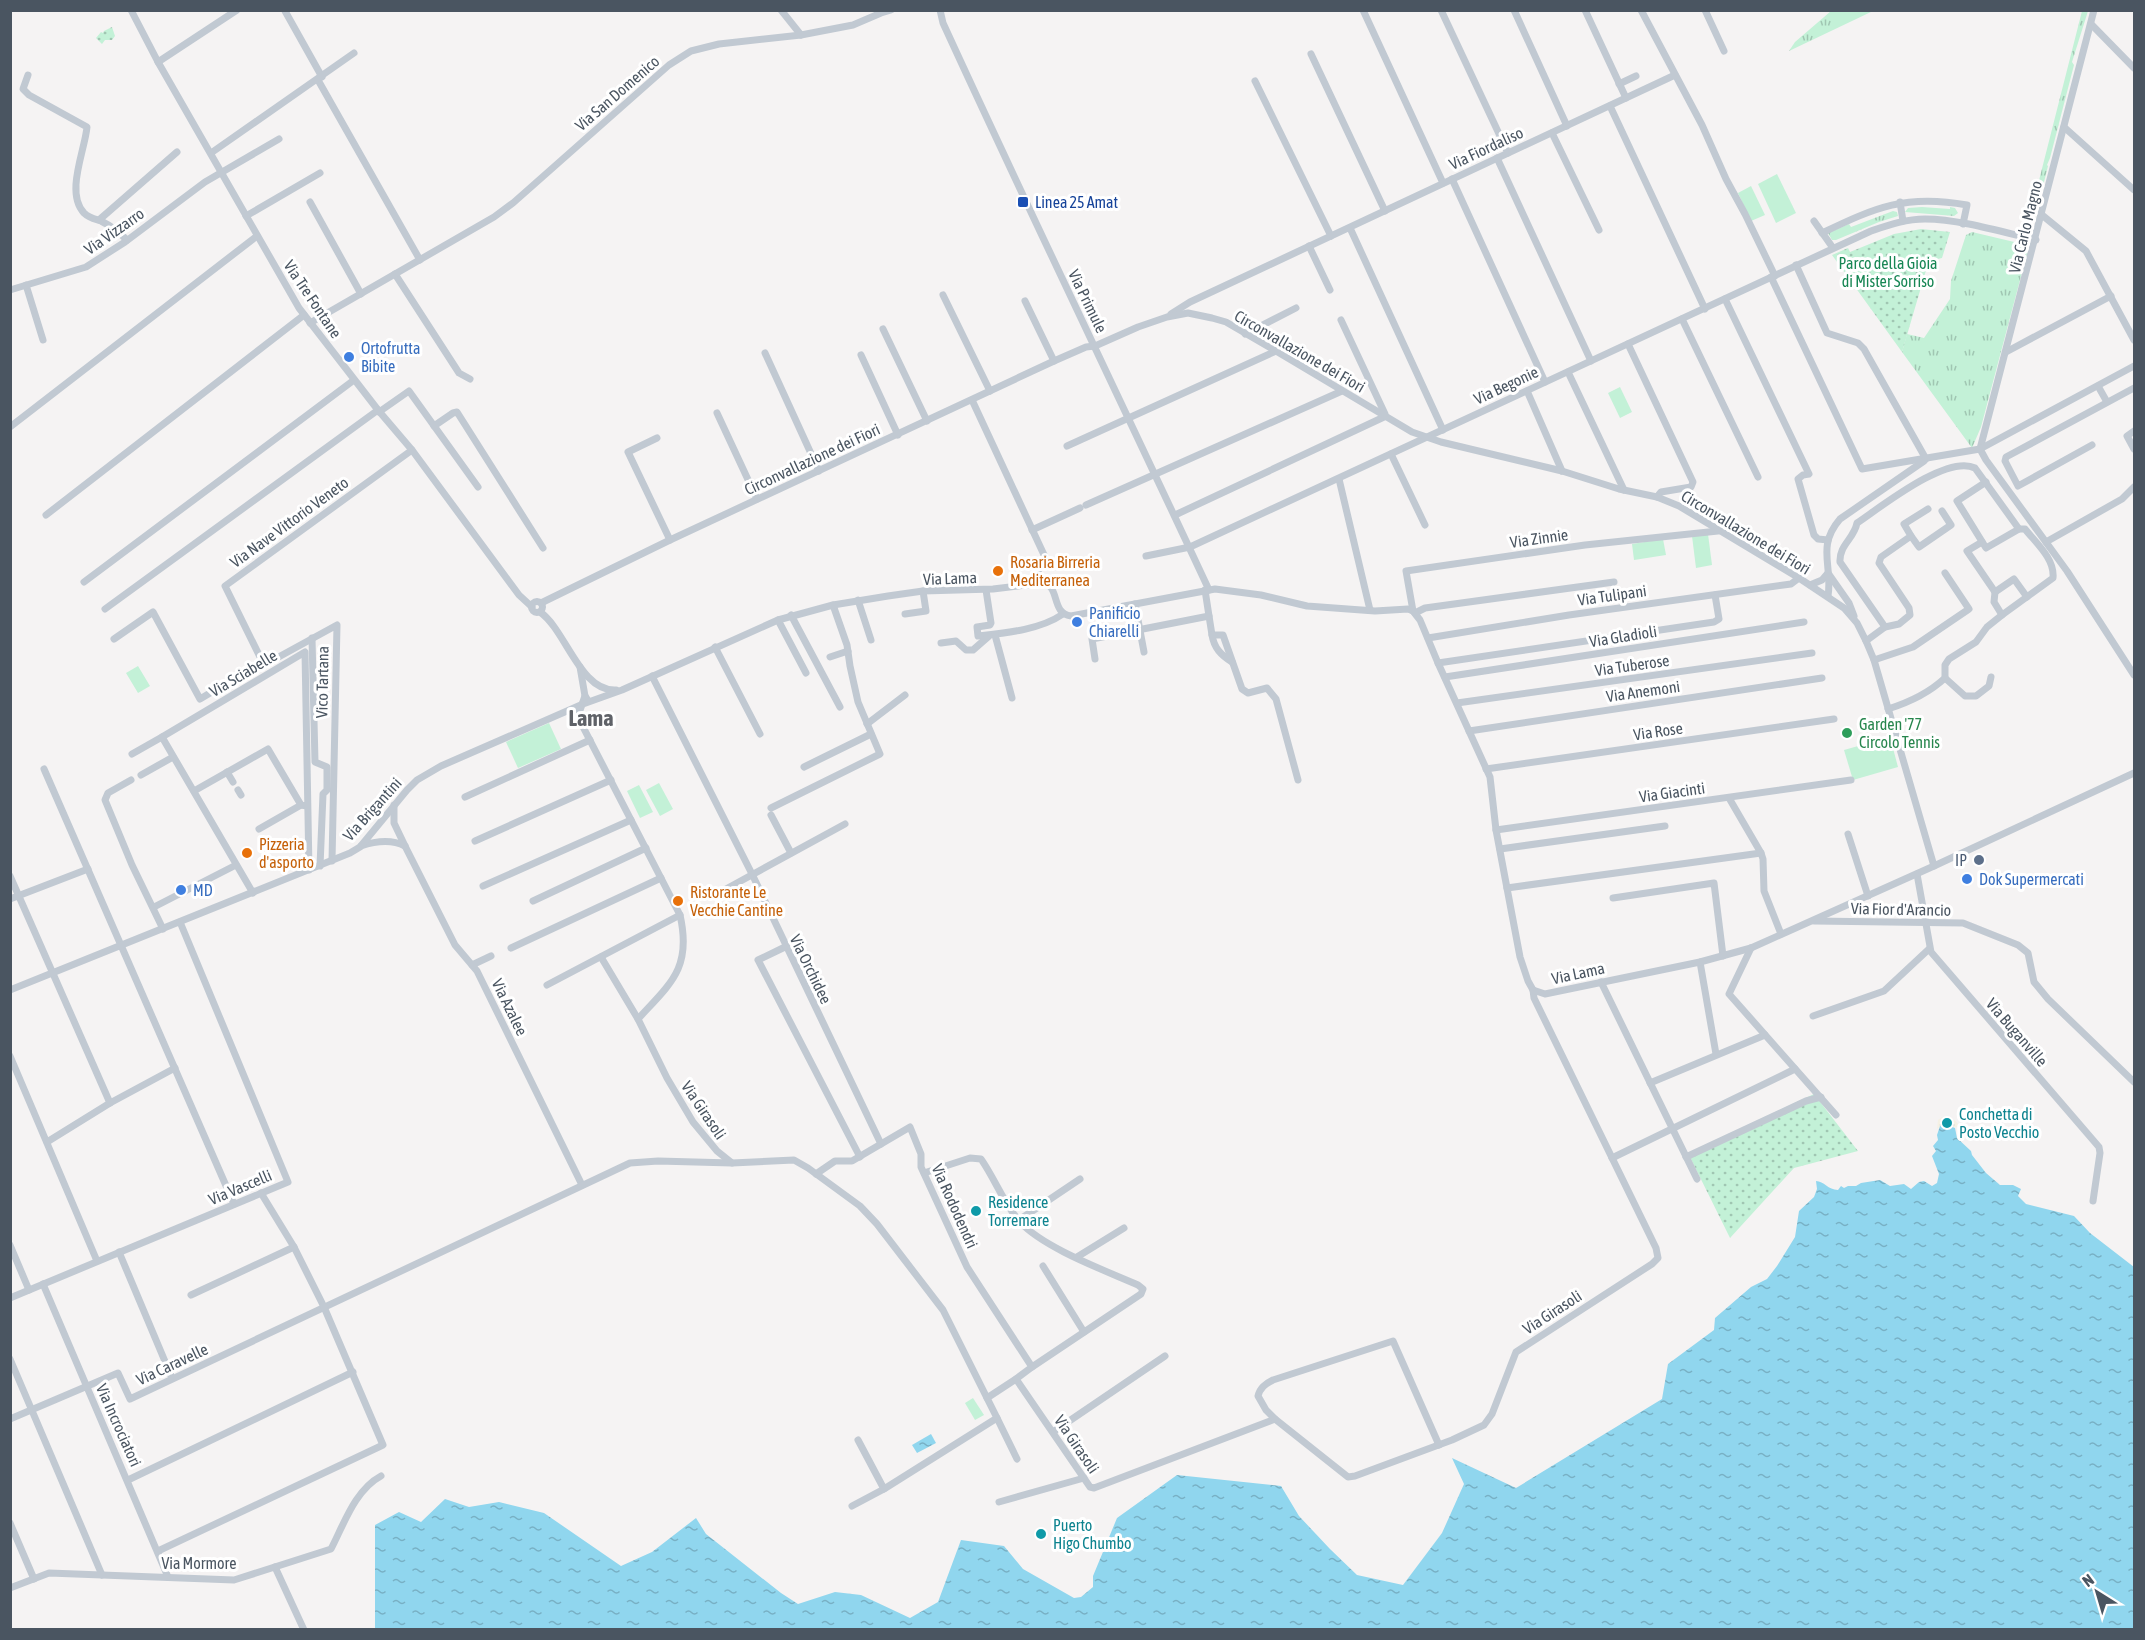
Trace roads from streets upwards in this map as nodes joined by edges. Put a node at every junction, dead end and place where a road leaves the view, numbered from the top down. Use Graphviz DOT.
graph roads {
  1 [pos="132,10"];
  2 [pos="237,10"];
  3 [pos="780,10"];
  4 [pos="891,10"];
  5 [pos="939,10"];
  6 [pos="944,10"];
  7 [pos="1363,10"];
  8 [pos="1441,10"];
  9 [pos="1514,10"];
  10 [pos="1585,10"];
  11 [pos="1641,10"];
  12 [pos="1705,10"];
  13 [pos="2094,10"];
  14 [pos="285,11"];
  15 [pos="943,23"];
  16 [pos="2091,24"];
  17 [pos="801,35"];
  18 [pos="1724,51"];
  19 [pos="354,53"];
  20 [pos="1311,54"];
  21 [pos="158,62"];
  22 [pos="2134,68"];
  23 [pos="28,75"];
  24 [pos="1675,75"];
  25 [pos="1636,76"];
  26 [pos="320,78"];
  27 [pos="1256,81"];
  28 [pos="1619,84"];
  29 [pos="1626,98"];
  30 [pos="1610,106"];
  31 [pos="1567,126"];
  32 [pos="2064,127"];
  33 [pos="1552,133"];
  34 [pos="279,139"];
  35 [pos="177,152"];
  36 [pos="211,153"];
  37 [pos="1508,153"];
  38 [pos="1497,158"];
  39 [pos="221,172"];
  40 [pos="320,173"];
  41 [pos="1452,179"];
  42 [pos="1443,183"];
  43 [pos="2134,190"];
  44 [pos="310,202"];
  45 [pos="1900,202"];
  46 [pos="1385,211"];
  47 [pos="2042,215"];
  48 [pos="246,216"];
  49 [pos="99,220"];
  50 [pos="1814,221"];
  51 [pos="1903,221"];
  52 [pos="1963,224"];
  53 [pos="1350,228"];
  54 [pos="1599,230"];
  55 [pos="1822,233"];
  56 [pos="257,236"];
  57 [pos="1331,236"];
  58 [pos="127,240"];
  59 [pos="2036,240"];
  60 [pos="1309,246"];
  61 [pos="1833,248"];
  62 [pos="420,260"];
  63 [pos="1796,265"];
  64 [pos="395,274"];
  65 [pos="1773,277"];
  66 [pos="26,285"];
  67 [pos="10,290"];
  68 [pos="1330,290"];
  69 [pos="361,294"];
  70 [pos="942,294"];
  71 [pos="2111,296"];
  72 [pos="1725,299"];
  73 [pos="1025,301"];
  74 [pos="1296,308"];
  75 [pos="1705,309"];
  76 [pos="304,315"];
  77 [pos="1167,317"];
  78 [pos="1682,319"];
  79 [pos="1341,320"];
  80 [pos="310,323"];
  81 [pos="883,329"];
  82 [pos="1245,334"];
  83 [pos="44,340"];
  84 [pos="2134,340"];
  85 [pos="1628,344"];
  86 [pos="1095,346"];
  87 [pos="1276,351"];
  88 [pos="2006,352"];
  89 [pos="765,353"];
  90 [pos="861,355"];
  91 [pos="1054,361"];
  92 [pos="1591,361"];
  93 [pos="2134,366"];
  94 [pos="1568,372"];
  95 [pos="470,379"];
  96 [pos="354,380"];
  97 [pos="1545,382"];
  98 [pos="2098,386"];
  99 [pos="2134,388"];
  100 [pos="1342,390"];
  101 [pos="990,391"];
  102 [pos="1527,391"];
  103 [pos="972,400"];
  104 [pos="2107,402"];
  105 [pos="378,411"];
  106 [pos="717,413"];
  107 [pos="1130,417"];
  108 [pos="1384,417"];
  109 [pos="927,421"];
  110 [pos="434,426"];
  111 [pos="10,427"];
  112 [pos="1443,430"];
  113 [pos="2134,431"];
  114 [pos="898,435"];
  115 [pos="657,438"];
  116 [pos="1426,438"];
  117 [pos="2092,445"];
  118 [pos="1067,446"];
  119 [pos="1980,449"];
  120 [pos="2134,449"];
  121 [pos="412,450"];
  122 [pos="1391,454"];
  123 [pos="1926,459"];
  124 [pos="819,471"];
  125 [pos="1562,471"];
  126 [pos="1156,474"];
  127 [pos="1758,477"];
  128 [pos="1339,479"];
  129 [pos="1986,482"];
  130 [pos="2002,482"];
  131 [pos="2018,486"];
  132 [pos="478,487"];
  133 [pos="2134,487"];
  134 [pos="1991,489"];
  135 [pos="1624,490"];
  136 [pos="2009,491"];
  137 [pos="1657,497"];
  138 [pos="757,500"];
  139 [pos="1928,509"];
  140 [pos="1942,511"];
  141 [pos="46,515"];
  142 [pos="1175,515"];
  143 [pos="1425,525"];
  144 [pos="2019,529"];
  145 [pos="1032,530"];
  146 [pos="1718,531"];
  147 [pos="1911,536"];
  148 [pos="670,540"];
  149 [pos="1828,540"];
  150 [pos="1982,542"];
  151 [pos="2046,542"];
  152 [pos="1190,547"];
  153 [pos="543,548"];
  154 [pos="2050,555"];
  155 [pos="1146,556"];
  156 [pos="1828,573"];
  157 [pos="1945,573"];
  158 [pos="1799,578"];
  159 [pos="84,582"];
  160 [pos="1614,582"];
  161 [pos="1042,583"];
  162 [pos="1810,585"];
  163 [pos="986,590"];
  164 [pos="1207,590"];
  165 [pos="923,591"];
  166 [pos="1995,592"];
  167 [pos="1716,595"];
  168 [pos="1828,596"];
  169 [pos="2027,597"];
  170 [pos="858,600"];
  171 [pos="833,604"];
  172 [pos="1135,604"];
  173 [pos="531,607"];
  174 [pos="541,608"];
  175 [pos="105,609"];
  176 [pos="1370,610"];
  177 [pos="1414,612"];
  178 [pos="905,614"];
  179 [pos="1063,614"];
  180 [pos="791,615"];
  181 [pos="2002,615"];
  182 [pos="1209,616"];
  183 [pos="778,620"];
  184 [pos="1804,622"];
  185 [pos="1857,623"];
  186 [pos="1885,627"];
  187 [pos="1140,630"];
  188 [pos="992,635"];
  189 [pos="312,638"];
  190 [pos="1428,638"];
  191 [pos="114,639"];
  192 [pos="871,640"];
  193 [pos="1866,641"];
  194 [pos="941,643"];
  195 [pos="715,647"];
  196 [pos="848,651"];
  197 [pos="1144,652"];
  198 [pos="1812,653"];
  199 [pos="830,657"];
  200 [pos="1095,659"];
  201 [pos="1874,660"];
  202 [pos="1438,663"];
  203 [pos="264,665"];
  204 [pos="580,667"];
  205 [pos="806,673"];
  206 [pos="2134,675"];
  207 [pos="652,676"];
  208 [pos="1445,677"];
  209 [pos="1991,677"];
  210 [pos="1822,678"];
  211 [pos="1945,678"];
  212 [pos="593,683"];
  213 [pos="584,686"];
  214 [pos="622,690"];
  215 [pos="905,695"];
  216 [pos="1012,698"];
  217 [pos="586,700"];
  218 [pos="1457,703"];
  219 [pos="840,707"];
  220 [pos="1888,709"];
  221 [pos="569,710"];
  222 [pos="1834,719"];
  223 [pos="867,724"];
  224 [pos="1469,731"];
  225 [pos="760,734"];
  226 [pos="871,734"];
  227 [pos="162,737"];
  228 [pos="590,740"];
  229 [pos="132,754"];
  230 [pos="173,757"];
  231 [pos="804,767"];
  232 [pos="44,769"];
  233 [pos="1486,769"];
  234 [pos="227,772"];
  235 [pos="2134,773"];
  236 [pos="141,775"];
  237 [pos="131,780"];
  238 [pos="611,780"];
  239 [pos="1298,780"];
  240 [pos="1851,780"];
  241 [pos="233,782"];
  242 [pos="194,791"];
  243 [pos="465,797"];
  244 [pos="1729,798"];
  245 [pos="394,805"];
  246 [pos="304,806"];
  247 [pos="384,818"];
  248 [pos="632,820"];
  249 [pos="394,823"];
  250 [pos="845,824"];
  251 [pos="1665,826"];
  252 [pos="259,830"];
  253 [pos="375,830"];
  254 [pos="1496,830"];
  255 [pos="1848,834"];
  256 [pos="387,841"];
  257 [pos="475,841"];
  258 [pos="405,846"];
  259 [pos="360,847"];
  260 [pos="646,848"];
  261 [pos="1500,849"];
  262 [pos="791,853"];
  263 [pos="1761,853"];
  264 [pos="332,861"];
  265 [pos="236,865"];
  266 [pos="320,866"];
  267 [pos="1934,866"];
  268 [pos="88,869"];
  269 [pos="309,870"];
  270 [pos="752,874"];
  271 [pos="1917,874"];
  272 [pos="10,876"];
  273 [pos="661,878"];
  274 [pos="483,886"];
  275 [pos="1507,888"];
  276 [pos="726,889"];
  277 [pos="253,893"];
  278 [pos="19,895"];
  279 [pos="1868,896"];
  280 [pos="10,898"];
  281 [pos="1613,898"];
  282 [pos="533,901"];
  283 [pos="154,907"];
  284 [pos="680,915"];
  285 [pos="1811,921"];
  286 [pos="180,922"];
  287 [pos="1926,922"];
  288 [pos="163,929"];
  289 [pos="1781,934"];
  290 [pos="122,946"];
  291 [pos="785,947"];
  292 [pos="511,948"];
  293 [pos="1751,948"];
  294 [pos="1929,949"];
  295 [pos="491,956"];
  296 [pos="1723,956"];
  297 [pos="601,957"];
  298 [pos="1700,962"];
  299 [pos="472,965"];
  300 [pos="53,973"];
  301 [pos="1600,982"];
  302 [pos="547,985"];
  303 [pos="10,990"];
  304 [pos="1533,990"];
  305 [pos="1813,1016"];
  306 [pos="638,1019"];
  307 [pos="1765,1035"];
  308 [pos="1716,1054"];
  309 [pos="10,1056"];
  310 [pos="175,1068"];
  311 [pos="1795,1069"];
  312 [pos="2134,1082"];
  313 [pos="1650,1083"];
  314 [pos="1821,1097"];
  315 [pos="110,1104"];
  316 [pos="1836,1115"];
  317 [pos="1673,1129"];
  318 [pos="47,1142"];
  319 [pos="881,1144"];
  320 [pos="1686,1156"];
  321 [pos="860,1157"];
  322 [pos="1612,1158"];
  323 [pos="732,1163"];
  324 [pos="816,1173"];
  325 [pos="924,1173"];
  326 [pos="1080,1179"];
  327 [pos="1697,1179"];
  328 [pos="582,1185"];
  329 [pos="261,1193"];
  330 [pos="2093,1201"];
  331 [pos="234,1204"];
  332 [pos="1019,1220"];
  333 [pos="1124,1227"];
  334 [pos="10,1245"];
  335 [pos="294,1247"];
  336 [pos="119,1252"];
  337 [pos="1077,1257"];
  338 [pos="97,1261"];
  339 [pos="1043,1266"];
  340 [pos="43,1284"];
  341 [pos="29,1290"];
  342 [pos="191,1295"];
  343 [pos="10,1298"];
  344 [pos="324,1306"];
  345 [pos="1084,1332"];
  346 [pos="1165,1356"];
  347 [pos="10,1359"];
  348 [pos="1032,1367"];
  349 [pos="353,1372"];
  350 [pos="172,1378"];
  351 [pos="1016,1379"];
  352 [pos="87,1386"];
  353 [pos="987,1398"];
  354 [pos="32,1410"];
  355 [pos="997,1418"];
  356 [pos="10,1419"];
  357 [pos="1275,1419"];
  358 [pos="1053,1432"];
  359 [pos="858,1440"];
  360 [pos="1439,1445"];
  361 [pos="1017,1459"];
  362 [pos="381,1476"];
  363 [pos="1084,1478"];
  364 [pos="128,1480"];
  365 [pos="884,1489"];
  366 [pos="999,1502"];
  367 [pos="852,1506"];
  368 [pos="10,1523"];
  369 [pos="158,1551"];
  370 [pos="275,1567"];
  371 [pos="102,1575"];
  372 [pos="168,1577"];
  373 [pos="34,1579"];
  374 [pos="10,1588"];
  375 [pos="304,1629"];
  1 -- 21 [label="street, Via Tre Fontane"];
  2 -- 21 [label="street"];
  3 -- 17 [label="street"];
  4 -- 17 [label="street, Via San Domenico"];
  5 -- 15 [label="street, Via Primule"];
  6 -- 15 [label="street, Via Primule"];
  7 -- 42 [label="street"];
  8 -- 37 [label="street"];
  9 -- 31 [label="street"];
  10 -- 28 [label="street"];
  11 -- 24 [label="street"];
  12 -- 18 [label="street"];
  13 -- 16 [label="street, Via Carlo Magno"];
  14 -- 26 [label="street"];
  15 -- 86 [label="street, Via Primule"];
  16 -- 22 [label="street"];
  16 -- 32 [label="street, Via Carlo Magno"];
  17 -- 62 [label="street, Via San Domenico"];
  19 -- 26 [label="street"];
  20 -- 46 [label="street"];
  21 -- 36 [label="street, Via Tre Fontane"];
  23 -- 49 [label="street"];
  24 -- 29 [label="street, Via Fiordaliso"];
  24 -- 65 [label="street"];
  25 -- 28 [label="street"];
  26 -- 36 [label="street"];
  26 -- 62 [label="street"];
  27 -- 57 [label="street"];
  28 -- 29 [label="street"];
  29 -- 30 [label="street, Via Fiordaliso"];
  30 -- 31 [label="street, Via Fiordaliso"];
  30 -- 75 [label="street"];
  31 -- 33 [label="street, Via Fiordaliso"];
  32 -- 43 [label="street"];
  32 -- 47 [label="street, Via Carlo Magno"];
  33 -- 37 [label="street, Via Fiordaliso"];
  33 -- 54 [label="street"];
  34 -- 39 [label="street, Via Vizzarro"];
  35 -- 49 [label="street"];
  36 -- 39 [label="street, Via Tre Fontane"];
  37 -- 38 [label="street, Via Fiordaliso"];
  38 -- 41 [label="street, Via Fiordaliso"];
  38 -- 92 [label="street"];
  39 -- 48 [label="street, Via Tre Fontane"];
  39 -- 58 [label="street, Via Vizzarro"];
  40 -- 48 [label="street"];
  41 -- 42 [label="street, Via Fiordaliso"];
  41 -- 97 [label="street"];
  42 -- 46 [label="street, Via Fiordaliso"];
  44 -- 69 [label="street"];
  45 -- 51 [label="street"];
  45 -- 52 [label="street"];
  45 -- 55 [label="street"];
  46 -- 53 [label="street, Via Fiordaliso"];
  47 -- 59 [label="street, Via Carlo Magno"];
  47 -- 71 [label="street"];
  48 -- 56 [label="street, Via Tre Fontane"];
  49 -- 58 [label="street"];
  50 -- 55 [label="street"];
  51 -- 52 [label="street, Via Begonie"];
  51 -- 61 [label="street, Via Begonie"];
  52 -- 59 [label="street, Via Begonie"];
  53 -- 57 [label="street, Via Fiordaliso"];
  53 -- 112 [label="street"];
  55 -- 61 [label="street"];
  56 -- 76 [label="street, Via Tre Fontane"];
  56 -- 111 [label="street"];
  57 -- 60 [label="street, Via Fiordaliso"];
  58 -- 66 [label="street, Via Vizzarro"];
  59 -- 88 [label="street, Via Carlo Magno"];
  60 -- 68 [label="street"];
  60 -- 77 [label="street, Via Fiordaliso"];
  61 -- 63 [label="street, Via Begonie"];
  62 -- 64 [label="street, Via San Domenico"];
  63 -- 65 [label="street, Via Begonie"];
  63 -- 123 [label="street"];
  64 -- 69 [label="street, Via San Domenico"];
  64 -- 95 [label="street"];
  65 -- 72 [label="street, Via Begonie"];
  65 -- 123 [label="street"];
  66 -- 67 [label="street, Via Vizzarro"];
  66 -- 83 [label="street"];
  69 -- 80 [label="street, Via San Domenico"];
  70 -- 101 [label="street"];
  71 -- 84 [label="street"];
  71 -- 88 [label="street"];
  72 -- 75 [label="street, Via Begonie"];
  72 -- 149 [label="street"];
  73 -- 91 [label="street"];
  74 -- 82 [label="street"];
  75 -- 78 [label="street, Via Begonie"];
  76 -- 80 [label="street, Via Tre Fontane"];
  76 -- 141 [label="street"];
  77 -- 82 [label="street, Circonvallazione dei Fiori"];
  77 -- 86 [label="street, Circonvallazione dei Fiori"];
  78 -- 85 [label="street, Via Begonie"];
  78 -- 127 [label="street"];
  79 -- 108 [label="street"];
  80 -- 96 [label="street, Via Tre Fontane"];
  81 -- 109 [label="street"];
  82 -- 87 [label="street, Circonvallazione dei Fiori"];
  85 -- 92 [label="street, Via Begonie"];
  85 -- 137 [label="street"];
  86 -- 91 [label="street, Circonvallazione dei Fiori"];
  86 -- 107 [label="street, Via Primule"];
  87 -- 100 [label="street, Circonvallazione dei Fiori"];
  87 -- 107 [label="street"];
  88 -- 119 [label="street, Via Carlo Magno"];
  89 -- 124 [label="street"];
  90 -- 114 [label="street"];
  91 -- 101 [label="street, Circonvallazione dei Fiori"];
  92 -- 94 [label="street, Via Begonie"];
  93 -- 98 [label="street"];
  94 -- 97 [label="street, Via Begonie"];
  94 -- 135 [label="street"];
  96 -- 105 [label="street, Via Tre Fontane"];
  96 -- 159 [label="street"];
  97 -- 102 [label="street, Via Begonie"];
  98 -- 104 [label="street"];
  98 -- 119 [label="street"];
  99 -- 104 [label="street"];
  100 -- 108 [label="street, Circonvallazione dei Fiori"];
  100 -- 126 [label="street"];
  101 -- 103 [label="street, Circonvallazione dei Fiori"];
  102 -- 112 [label="street, Via Begonie"];
  102 -- 125 [label="street"];
  103 -- 109 [label="street, Circonvallazione dei Fiori"];
  103 -- 145 [label="street"];
  104 -- 131 [label="street"];
  105 -- 110 [label="street"];
  105 -- 121 [label="street, Via Tre Fontane"];
  105 -- 175 [label="street"];
  106 -- 138 [label="street"];
  107 -- 118 [label="street"];
  107 -- 126 [label="street, Via Primule"];
  108 -- 116 [label="street, Circonvallazione dei Fiori"];
  108 -- 142 [label="street"];
  109 -- 114 [label="street, Circonvallazione dei Fiori"];
  110 -- 132 [label="street"];
  110 -- 153 [label="street"];
  112 -- 116 [label="street, Via Begonie"];
  113 -- 120 [label="street"];
  114 -- 124 [label="street, Circonvallazione dei Fiori"];
  115 -- 148 [label="street"];
  116 -- 122 [label="street, Via Begonie"];
  116 -- 125 [label="street, Circonvallazione dei Fiori"];
  117 -- 131 [label="street"];
  119 -- 123 [label="street"];
  119 -- 130 [label="street"];
  121 -- 173 [label="street, Via Tre Fontane"];
  121 -- 203 [label="street, Via Nave Vittorio Veneto"];
  122 -- 128 [label="street, Via Begonie"];
  122 -- 143 [label="street"];
  123 -- 149 [label="street"];
  124 -- 138 [label="street, Circonvallazione dei Fiori"];
  125 -- 135 [label="street, Circonvallazione dei Fiori"];
  126 -- 142 [label="street, Via Primule"];
  126 -- 145 [label="street"];
  128 -- 152 [label="street, Via Begonie"];
  128 -- 176 [label="street"];
  129 -- 134 [label="street"];
  129 -- 150 [label="street"];
  129 -- 186 [label="street"];
  130 -- 134 [label="street"];
  130 -- 136 [label="street"];
  131 -- 136 [label="street"];
  133 -- 151 [label="street"];
  134 -- 144 [label="street"];
  135 -- 137 [label="street, Circonvallazione dei Fiori"];
  136 -- 151 [label="street"];
  137 -- 146 [label="street, Circonvallazione dei Fiori"];
  138 -- 148 [label="street, Circonvallazione dei Fiori"];
  139 -- 147 [label="street"];
  140 -- 147 [label="street"];
  142 -- 152 [label="street, Via Primule"];
  144 -- 150 [label="street"];
  144 -- 154 [label="street"];
  145 -- 161 [label="street"];
  146 -- 158 [label="street, Circonvallazione dei Fiori"];
  146 -- 177 [label="street, Via Zinnie"];
  147 -- 186 [label="street"];
  148 -- 174 [label="street, Circonvallazione dei Fiori"];
  149 -- 156 [label="street"];
  150 -- 166 [label="street"];
  151 -- 154 [label="street"];
  152 -- 155 [label="street, Via Begonie"];
  152 -- 164 [label="street, Via Primule"];
  154 -- 169 [label="street"];
  154 -- 206 [label="street"];
  156 -- 162 [label="street"];
  156 -- 168 [label="street"];
  156 -- 185 [label="street"];
  157 -- 201 [label="street"];
  158 -- 162 [label="street, Circonvallazione dei Fiori"];
  158 -- 167 [label="street, Via Tulipani"];
  160 -- 177 [label="street"];
  161 -- 163 [label="street, Via Lama"];
  161 -- 179 [label="street"];
  162 -- 168 [label="street, Circonvallazione dei Fiori"];
  163 -- 165 [label="street, Via Lama"];
  163 -- 188 [label="street"];
  164 -- 172 [label="street"];
  164 -- 176 [label="street"];
  164 -- 182 [label="street, Via Primule"];
  165 -- 170 [label="street, Via Lama"];
  165 -- 178 [label="street"];
  166 -- 169 [label="street"];
  166 -- 181 [label="street"];
  167 -- 190 [label="street, Via Tulipani"];
  167 -- 202 [label="street"];
  168 -- 185 [label="street, Circonvallazione dei Fiori"];
  169 -- 181 [label="street"];
  170 -- 171 [label="street, Via Lama"];
  170 -- 192 [label="street"];
  171 -- 180 [label="street, Via Lama"];
  171 -- 196 [label="street"];
  172 -- 179 [label="street"];
  172 -- 187 [label="street"];
  173 -- 174 [label="street, Circonvallazione dei Fiori"];
  174 -- 204 [label="street"];
  176 -- 177 [label="street"];
  177 -- 190 [label="street, Via Lama"];
  179 -- 188 [label="street"];
  180 -- 183 [label="street, Via Lama"];
  180 -- 219 [label="street"];
  181 -- 211 [label="street"];
  182 -- 187 [label="street"];
  182 -- 239 [label="street, Via Primule"];
  183 -- 195 [label="street, Via Lama"];
  183 -- 205 [label="street"];
  184 -- 208 [label="street, Via Gladioli"];
  185 -- 193 [label="street, Circonvallazione dei Fiori"];
  186 -- 193 [label="street"];
  187 -- 197 [label="street"];
  187 -- 200 [label="street"];
  188 -- 194 [label="street"];
  188 -- 216 [label="street"];
  189 -- 203 [label="street, Vico Tartana"];
  189 -- 264 [label="street, Vico Tartana"];
  189 -- 266 [label="street"];
  190 -- 202 [label="street, Via Lama"];
  191 -- 203 [label="street, Vico Tartana"];
  193 -- 201 [label="street, Circonvallazione dei Fiori"];
  195 -- 207 [label="street, Via Lama"];
  195 -- 225 [label="street"];
  196 -- 199 [label="street"];
  196 -- 223 [label="street"];
  198 -- 218 [label="street, Via Tuberose"];
  201 -- 220 [label="street, Circonvallazione dei Fiori"];
  202 -- 208 [label="street, Via Lama"];
  204 -- 212 [label="street"];
  204 -- 213 [label="street"];
  207 -- 214 [label="street, Via Lama"];
  207 -- 270 [label="street, Via Orchidee"];
  208 -- 218 [label="street, Via Lama"];
  209 -- 211 [label="street"];
  210 -- 224 [label="street, Via Anemoni"];
  211 -- 220 [label="street"];
  212 -- 214 [label="street"];
  212 -- 217 [label="street"];
  213 -- 217 [label="street"];
  213 -- 221 [label="street"];
  214 -- 217 [label="street, Via Lama"];
  215 -- 223 [label="street"];
  217 -- 221 [label="street, Via Brigantini"];
  217 -- 228 [label="street"];
  218 -- 224 [label="street, Via Lama"];
  220 -- 267 [label="street, Circonvallazione dei Fiori"];
  221 -- 245 [label="street, Via Brigantini"];
  222 -- 233 [label="street, Via Rose"];
  223 -- 226 [label="street"];
  224 -- 233 [label="street, Via Lama"];
  226 -- 231 [label="street"];
  226 -- 262 [label="street"];
  227 -- 229 [label="street"];
  227 -- 230 [label="street"];
  227 -- 246 [label="street, Via Sciabelle"];
  228 -- 238 [label="street"];
  228 -- 243 [label="street"];
  230 -- 236 [label="street"];
  230 -- 242 [label="street"];
  232 -- 268 [label="street"];
  233 -- 254 [label="street, Via Lama"];
  234 -- 241 [label="street"];
  234 -- 242 [label="street"];
  234 -- 246 [label="street"];
  235 -- 267 [label="street"];
  237 -- 283 [label="street"];
  238 -- 248 [label="street"];
  238 -- 257 [label="street"];
  240 -- 244 [label="street, Via Giacinti"];
  242 -- 265 [label="street"];
  244 -- 254 [label="street, Via Giacinti"];
  244 -- 263 [label="street"];
  245 -- 247 [label="street, Via Brigantini"];
  245 -- 249 [label="street, Via Azalee"];
  246 -- 252 [label="street"];
  246 -- 269 [label="street, Via Sciabelle"];
  247 -- 249 [label="street"];
  247 -- 253 [label="street, Via Brigantini"];
  248 -- 260 [label="street"];
  248 -- 274 [label="street"];
  249 -- 258 [label="street, Via Azalee"];
  250 -- 262 [label="street"];
  251 -- 261 [label="street"];
  253 -- 256 [label="street"];
  253 -- 259 [label="street, Via Brigantini"];
  254 -- 261 [label="street, Via Lama"];
  255 -- 279 [label="street"];
  256 -- 258 [label="street"];
  256 -- 259 [label="street"];
  258 -- 299 [label="street, Via Azalee"];
  259 -- 264 [label="street, Via Brigantini"];
  260 -- 273 [label="street"];
  260 -- 282 [label="street"];
  261 -- 275 [label="street, Via Lama"];
  262 -- 270 [label="street"];
  263 -- 275 [label="street"];
  263 -- 289 [label="street"];
  264 -- 266 [label="street, Via Brigantini"];
  265 -- 277 [label="street"];
  265 -- 283 [label="street"];
  266 -- 269 [label="street, Via Brigantini"];
  267 -- 271 [label="street, Via Lama"];
  268 -- 278 [label="street"];
  268 -- 290 [label="street"];
  269 -- 277 [label="street, Via Brigantini"];
  270 -- 276 [label="street"];
  270 -- 291 [label="street, Via Orchidee"];
  271 -- 279 [label="street, Via Lama"];
  271 -- 287 [label="street"];
  272 -- 278 [label="street"];
  273 -- 284 [label="street"];
  273 -- 292 [label="street"];
  275 -- 304 [label="street, Via Lama"];
  277 -- 286 [label="street, Via Brigantini"];
  278 -- 280 [label="street"];
  278 -- 300 [label="street"];
  279 -- 285 [label="street, Via Lama"];
  281 -- 296 [label="street"];
  283 -- 288 [label="street"];
  284 -- 297 [label="street"];
  284 -- 306 [label="street"];
  285 -- 287 [label="street, Via Fior d'Arancio"];
  285 -- 289 [label="street, Via Lama"];
  286 -- 288 [label="street, Via Brigantini"];
  286 -- 329 [label="street, Via Vascelli"];
  287 -- 294 [label="street"];
  287 -- 312 [label="street, Via Fior d'Arancio"];
  288 -- 290 [label="street, Via Brigantini"];
  289 -- 293 [label="street, Via Lama"];
  290 -- 300 [label="street, Via Brigantini"];
  290 -- 310 [label="street"];
  291 -- 319 [label="street, Via Orchidee"];
  291 -- 321 [label="street"];
  293 -- 296 [label="street, Via Lama"];
  293 -- 307 [label="street"];
  294 -- 305 [label="street"];
  294 -- 330 [label="street, Via Buganville"];
  295 -- 299 [label="street"];
  296 -- 298 [label="street, Via Lama"];
  297 -- 302 [label="street"];
  297 -- 306 [label="street, Via Girasoli"];
  298 -- 301 [label="street, Via Lama"];
  298 -- 308 [label="street"];
  299 -- 328 [label="street, Via Azalee"];
  300 -- 303 [label="street, Via Brigantini"];
  300 -- 315 [label="street"];
  301 -- 304 [label="street, Via Lama"];
  301 -- 313 [label="street"];
  304 -- 322 [label="street, Via Girasoli"];
  306 -- 323 [label="street, Via Girasoli"];
  307 -- 308 [label="street"];
  307 -- 311 [label="street"];
  308 -- 313 [label="street"];
  309 -- 318 [label="street"];
  310 -- 315 [label="street"];
  310 -- 331 [label="street"];
  311 -- 314 [label="street"];
  311 -- 317 [label="street"];
  313 -- 317 [label="street"];
  314 -- 316 [label="street"];
  314 -- 320 [label="street"];
  315 -- 318 [label="street"];
  317 -- 320 [label="street"];
  317 -- 322 [label="street"];
  318 -- 338 [label="street"];
  319 -- 321 [label="street, Via Rododendri"];
  319 -- 325 [label="street, Via Rododendri"];
  320 -- 327 [label="street"];
  321 -- 324 [label="street, Via Rododendri"];
  322 -- 360 [label="street, Via Girasoli"];
  323 -- 324 [label="street"];
  323 -- 328 [label="street, Via Caravelle"];
  324 -- 353 [label="street"];
  325 -- 332 [label="street"];
  325 -- 348 [label="street, Via Rododendri"];
  326 -- 332 [label="street"];
  328 -- 344 [label="street, Via Caravelle"];
  329 -- 331 [label="street, Via Vascelli"];
  329 -- 335 [label="street"];
  331 -- 336 [label="street, Via Vascelli"];
  332 -- 337 [label="street"];
  333 -- 337 [label="street"];
  334 -- 341 [label="street"];
  335 -- 342 [label="street"];
  335 -- 344 [label="street"];
  336 -- 338 [label="street, Via Vascelli"];
  336 -- 350 [label="street"];
  337 -- 345 [label="street"];
  338 -- 340 [label="street, Via Vascelli"];
  339 -- 345 [label="street"];
  340 -- 341 [label="street, Via Vascelli"];
  340 -- 352 [label="street, Via Incrociatori"];
  341 -- 343 [label="street, Via Vascelli"];
  344 -- 349 [label="street"];
  344 -- 350 [label="street, Via Caravelle"];
  345 -- 348 [label="street"];
  346 -- 358 [label="street"];
  347 -- 354 [label="street"];
  348 -- 351 [label="street"];
  349 -- 364 [label="street"];
  349 -- 369 [label="street"];
  350 -- 352 [label="street, Via Caravelle"];
  351 -- 353 [label="street"];
  351 -- 358 [label="street, Via Girasoli"];
  352 -- 354 [label="street, Via Caravelle"];
  352 -- 364 [label="street, Via Incrociatori"];
  353 -- 355 [label="street"];
  354 -- 356 [label="street, Via Caravelle"];
  354 -- 371 [label="street"];
  355 -- 361 [label="street"];
  355 -- 365 [label="street"];
  357 -- 360 [label="street, Via Girasoli"];
  357 -- 360 [label="street"];
  357 -- 363 [label="street, Via Girasoli"];
  358 -- 363 [label="street, Via Girasoli"];
  359 -- 365 [label="street"];
  362 -- 370 [label="street, Via Mormore"];
  363 -- 366 [label="street"];
  364 -- 369 [label="street, Via Incrociatori"];
  365 -- 367 [label="street"];
  368 -- 373 [label="street"];
  369 -- 372 [label="street, Via Incrociatori"];
  370 -- 372 [label="street, Via Mormore"];
  370 -- 375 [label="street"];
  371 -- 372 [label="street, Via Mormore"];
  371 -- 373 [label="street, Via Mormore"];
  373 -- 374 [label="street, Via Mormore"];
}
